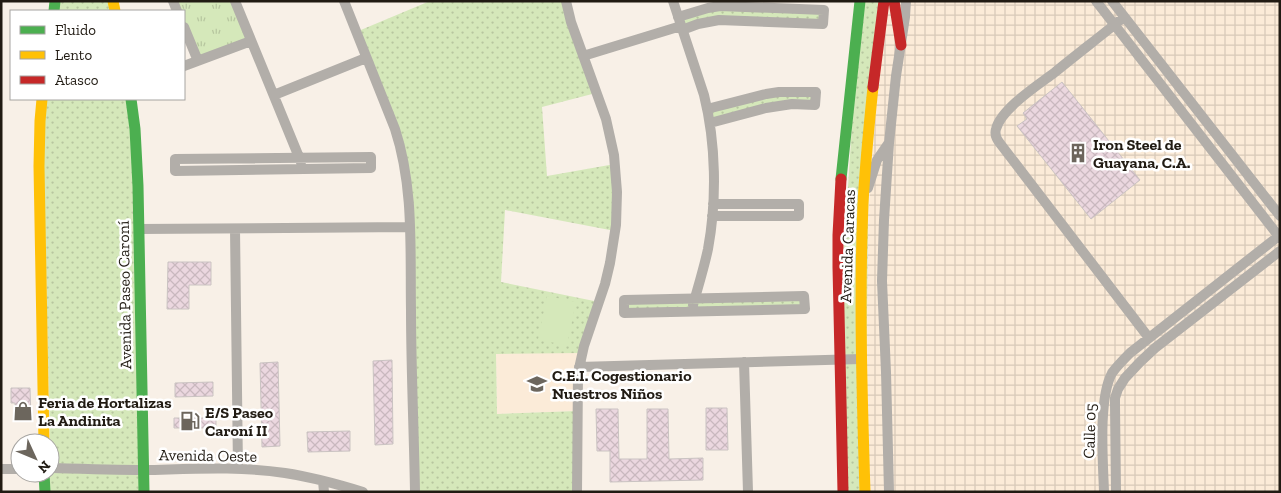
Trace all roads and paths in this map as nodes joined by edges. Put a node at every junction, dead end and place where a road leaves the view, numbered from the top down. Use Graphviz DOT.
graph roads {
  1 [pos="235,1"];
  2 [pos="344,1"];
  3 [pos="566,1"];
  4 [pos="673,1"];
  5 [pos="860,1"];
  6 [pos="884,1"];
  7 [pos="894,1"];
  8 [pos="906,1"];
  9 [pos="1096,1"];
  10 [pos="1112,1"];
  11 [pos="1124,17"];
  12 [pos="680,24"];
  13 [pos="1114,25"];
  14 [pos="185,29"];
  15 [pos="252,41"];
  16 [pos="901,45"];
  17 [pos="583,56"];
  18 [pos="366,58"];
  19 [pos="198,60"];
  20 [pos="185,66"];
  21 [pos="274,95"];
  22 [pos="42,100"];
  23 [pos="131,100"];
  24 [pos="707,109"];
  25 [pos="710,123"];
  26 [pos="889,143"];
  27 [pos="299,158"];
  28 [pos="303,168"];
  29 [pos="863,203"];
  30 [pos="713,204"];
  31 [pos="712,216"];
  32 [pos="1280,216"];
  33 [pos="410,227"];
  34 [pos="139,229"];
  35 [pos="235,229"];
  36 [pos="1279,237"];
  37 [pos="1280,251"];
  38 [pos="1219,282"];
  39 [pos="1227,292"];
  40 [pos="695,299"];
  41 [pos="692,311"];
  42 [pos="1149,338"];
  43 [pos="862,359"];
  44 [pos="840,360"];
  45 [pos="744,362"];
  46 [pos="579,367"];
  47 [pos="44,433"];
  48 [pos="60,468"];
  49 [pos="238,469"];
  50 [pos="143,470"];
  51 [pos="324,481"];
  52 [pos="144,492"];
  53 [pos="324,492"];
  54 [pos="363,492"];
  55 [pos="415,492"];
  56 [pos="577,492"];
  57 [pos="748,492"];
  58 [pos="843,492"];
  59 [pos="865,492"];
  60 [pos="888,492"];
  61 [pos="1104,492"];
  62 [pos="1116,492"];
  1 -- 15 [label="street"];
  2 -- 18 [label="street"];
  3 -- 17 [label="street"];
  4 -- 12 [label="street"];
  5 -- 44 [label="street, Avenida Caracas"];
  6 -- 29 [label="street, Avenida Caracas"];
  7 -- 16 [label="street"];
  8 -- 16 [label="street"];
  9 -- 13 [label="street"];
  10 -- 11 [label="street"];
  11 -- 13 [label="street"];
  11 -- 32 [label="street"];
  12 -- 12 [label="street"];
  12 -- 17 [label="street"];
  12 -- 24 [label="street"];
  13 -- 36 [label="street"];
  13 -- 42 [label="street"];
  14 -- 19 [label="street"];
  15 -- 19 [label="street"];
  15 -- 21 [label="street"];
  16 -- 26 [label="street"];
  17 -- 46 [label="street"];
  18 -- 21 [label="street"];
  18 -- 33 [label="street"];
  19 -- 20 [label="street"];
  21 -- 27 [label="street"];
  22 -- 47 [label="street"];
  23 -- 34 [label="street, Avenida Paseo Caroní"];
  24 -- 25 [label="street"];
  24 -- 25 [label="street"];
  25 -- 30 [label="street"];
  26 -- 29 [label="street"];
  26 -- 60 [label="street"];
  27 -- 28 [label="street"];
  27 -- 28 [label="street"];
  27 -- 28 [label="street"];
  29 -- 43 [label="street, Avenida Caracas"];
  30 -- 31 [label="street"];
  30 -- 31 [label="street"];
  31 -- 40 [label="street"];
  33 -- 35 [label="street"];
  33 -- 55 [label="street"];
  34 -- 35 [label="street"];
  34 -- 50 [label="street, Avenida Paseo Caroní"];
  35 -- 49 [label="street"];
  36 -- 38 [label="street"];
  37 -- 39 [label="street, Calle 05"];
  38 -- 39 [label="street"];
  38 -- 42 [label="street"];
  39 -- 62 [label="street, Calle 05"];
  40 -- 41 [label="street"];
  40 -- 41 [label="street"];
  40 -- 41 [label="street"];
  42 -- 61 [label="street, Calle 05"];
  43 -- 44 [label="street"];
  43 -- 59 [label="street, Avenida Caracas"];
  44 -- 45 [label="street"];
  44 -- 58 [label="street, Avenida Caracas"];
  45 -- 46 [label="street"];
  45 -- 57 [label="street"];
  46 -- 56 [label="street"];
  48 -- 50 [label="street, Avenida Oeste"];
  49 -- 50 [label="street, Avenida Oeste"];
  49 -- 51 [label="street, Avenida Oeste"];
  50 -- 52 [label="street, Avenida Paseo Caroní"];
  51 -- 53 [label="street"];
  51 -- 54 [label="street, Avenida Oeste"];
}
